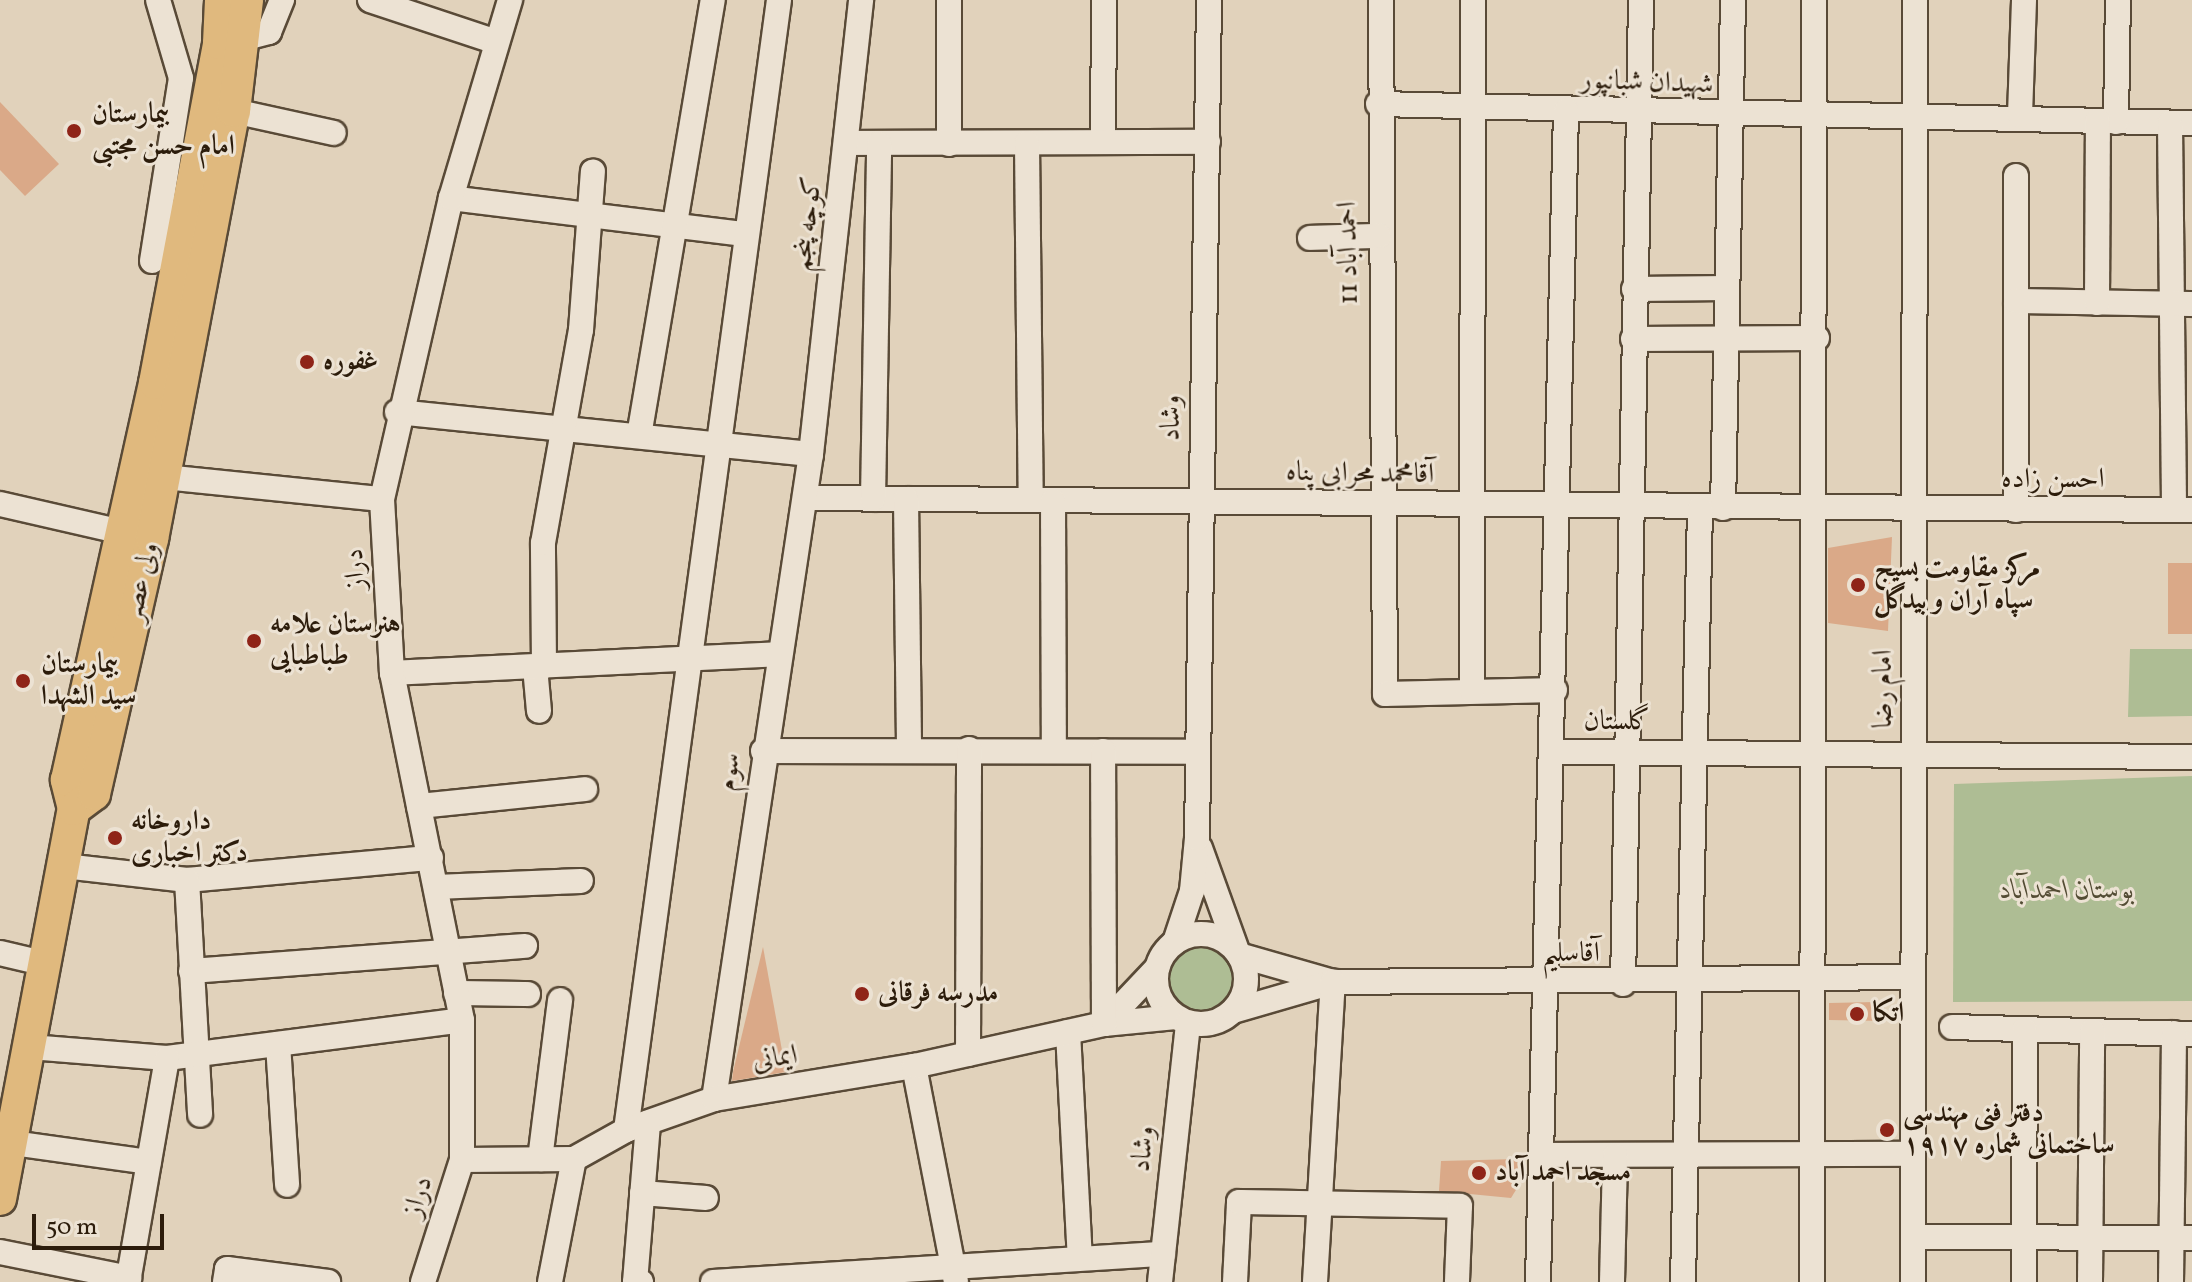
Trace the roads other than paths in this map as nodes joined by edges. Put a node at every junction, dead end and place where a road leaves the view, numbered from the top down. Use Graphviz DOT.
graph roads {
  1 [pos="158,0"];
  2 [pos="221,0"];
  3 [pos="247,0"];
  4 [pos="282,0"];
  5 [pos="370,0"];
  6 [pos="510,0"];
  7 [pos="713,0"];
  8 [pos="779,0"];
  9 [pos="861,0"];
  10 [pos="949,0"];
  11 [pos="1104,0"];
  12 [pos="1209,0"];
  13 [pos="1381,0"];
  14 [pos="1473,0"];
  15 [pos="1641,0"];
  16 [pos="1733,0"];
  17 [pos="1814,0"];
  18 [pos="1915,0"];
  19 [pos="2024,0"];
  20 [pos="2118,0"];
  21 [pos="246,38"];
  22 [pos="496,42"];
  23 [pos="1378,104"];
  24 [pos="1474,107"];
  25 [pos="1566,110"];
  26 [pos="234,111"];
  27 [pos="1639,112"];
  28 [pos="1729,115"];
  29 [pos="2020,115"];
  30 [pos="1815,118"];
  31 [pos="1915,121"];
  32 [pos="2107,122"];
  33 [pos="2181,123"];
  34 [pos="334,133"];
  35 [pos="1103,142"];
  36 [pos="1208,142"];
  37 [pos="847,143"];
  38 [pos="1027,143"];
  39 [pos="879,144"];
  40 [pos="949,144"];
  41 [pos="593,171"];
  42 [pos="2016,176"];
  43 [pos="451,198"];
  44 [pos="587,218"];
  45 [pos="677,228"];
  46 [pos="745,234"];
  47 [pos="1379,236"];
  48 [pos="1310,238"];
  49 [pos="152,261"];
  50 [pos="1727,288"];
  51 [pos="1634,289"];
  52 [pos="2016,301"];
  53 [pos="2097,303"];
  54 [pos="2182,304"];
  55 [pos="1726,338"];
  56 [pos="1817,338"];
  57 [pos="1633,339"];
  58 [pos="397,412"];
  59 [pos="563,430"];
  60 [pos="639,436"];
  61 [pos="715,447"];
  62 [pos="811,454"];
  63 [pos="164,477"];
  64 [pos="805,498"];
  65 [pos="382,499"];
  66 [pos="873,499"];
  67 [pos="906,499"];
  68 [pos="1042,500"];
  69 [pos="1200,502"];
  70 [pos="0,504"];
  71 [pos="1382,504"];
  72 [pos="1474,505"];
  73 [pos="1558,506"];
  74 [pos="1628,507"];
  75 [pos="1711,508"];
  76 [pos="1819,509"];
  77 [pos="1914,510"];
  78 [pos="2016,510"];
  79 [pos="2183,510"];
  80 [pos="122,532"];
  81 [pos="776,654"];
  82 [pos="693,658"];
  83 [pos="539,666"];
  84 [pos="392,673"];
  85 [pos="1555,690"];
  86 [pos="1472,691"];
  87 [pos="539,711"];
  88 [pos="909,748"];
  89 [pos="969,749"];
  90 [pos="1054,750"];
  91 [pos="763,751"];
  92 [pos="1103,751"];
  93 [pos="1194,752"];
  94 [pos="1553,752"];
  95 [pos="1626,752"];
  96 [pos="1694,752"];
  97 [pos="1817,752"];
  98 [pos="1914,752"];
  99 [pos="2192,757"];
  100 [pos="585,789"];
  101 [pos="419,806"];
  102 [pos="74,809"];
  103 [pos="1197,838"];
  104 [pos="431,858"];
  105 [pos="64,866"];
  106 [pos="187,880"];
  107 [pos="581,881"];
  108 [pos="436,887"];
  109 [pos="1175,942"];
  110 [pos="525,946"];
  111 [pos="448,948"];
  112 [pos="0,953"];
  113 [pos="1238,953"];
  114 [pos="47,964"];
  115 [pos="1157,968"];
  116 [pos="191,971"];
  117 [pos="1913,977"];
  118 [pos="1814,979"];
  119 [pos="1333,982"];
  120 [pos="1689,983"];
  121 [pos="1623,984"];
  122 [pos="1549,985"];
  123 [pos="456,993"];
  124 [pos="528,994"];
  125 [pos="560,1000"];
  126 [pos="1233,1011"];
  127 [pos="462,1020"];
  128 [pos="1182,1020"];
  129 [pos="1104,1024"];
  130 [pos="1952,1027"];
  131 [pos="2025,1030"];
  132 [pos="2092,1031"];
  133 [pos="1068,1032"];
  134 [pos="2183,1033"];
  135 [pos="278,1044"];
  136 [pos="30,1047"];
  137 [pos="968,1054"];
  138 [pos="196,1055"];
  139 [pos="167,1058"];
  140 [pos="914,1066"];
  141 [pos="714,1099"];
  142 [pos="200,1115"];
  143 [pos="637,1126"];
  144 [pos="13,1143"];
  145 [pos="1912,1154"];
  146 [pos="1543,1155"];
  147 [pos="1615,1156"];
  148 [pos="1685,1157"];
  149 [pos="1812,1158"];
  150 [pos="540,1159"];
  151 [pos="574,1159"];
  152 [pos="462,1160"];
  153 [pos="149,1162"];
  154 [pos="287,1185"];
  155 [pos="642,1193"];
  156 [pos="706,1198"];
  157 [pos="0,1199"];
  158 [pos="1318,1203"];
  159 [pos="1913,1237"];
  160 [pos="2024,1237"];
  161 [pos="2091,1237"];
  162 [pos="2182,1238"];
  163 [pos="0,1252"];
  164 [pos="1163,1254"];
  165 [pos="1080,1258"];
  166 [pos="1055,1270"];
  167 [pos="955,1272"];
  168 [pos="128,1280"];
  169 [pos="766,1280"];
  170 [pos="225,1282"];
  171 [pos="328,1282"];
  172 [pos="423,1282"];
  173 [pos="550,1282"];
  174 [pos="641,1282"];
  175 [pos="713,1282"];
  176 [pos="1160,1282"];
  177 [pos="1235,1282"];
  178 [pos="1315,1282"];
  179 [pos="1457,1282"];
  180 [pos="1538,1282"];
  181 [pos="1612,1282"];
  182 [pos="1683,1282"];
  183 [pos="1812,1282"];
  184 [pos="1913,1282"];
  185 [pos="2024,1282"];
  186 [pos="2090,1282"];
  187 [pos="2171,1282"];
  1 -- 49 [label="street"];
  2 -- 80 [label="main road"];
  3 -- 21 [label="main road, ولی عصر"];
  4 -- 21 [label="street"];
  5 -- 22 [label="street"];
  6 -- 22 [label="street, دراز"];
  7 -- 45 [label="street"];
  8 -- 46 [label="street"];
  9 -- 37 [label="street, کوچه پنجم"];
  10 -- 40 [label="street"];
  11 -- 35 [label="street"];
  12 -- 36 [label="street, وشاد"];
  13 -- 23 [label="street, احمد آباد 11"];
  14 -- 24 [label="street"];
  15 -- 27 [label="street"];
  16 -- 28 [label="street"];
  17 -- 30 [label="street"];
  18 -- 31 [label="street, امام رضا"];
  19 -- 29 [label="street"];
  20 -- 32 [label="street"];
  21 -- 26 [label="main road, ولی عصر"];
  22 -- 43 [label="street, دراز"];
  23 -- 24 [label="street, شهیدان شبانپور"];
  23 -- 47 [label="street, احمد آباد 11"];
  24 -- 25 [label="street, شهیدان شبانپور"];
  24 -- 72 [label="street"];
  25 -- 27 [label="street, شهیدان شبانپور"];
  25 -- 73 [label="street"];
  26 -- 34 [label="street"];
  26 -- 63 [label="main road, ولی عصر"];
  27 -- 28 [label="street, شهیدان شبانپور"];
  27 -- 51 [label="street"];
  28 -- 30 [label="street, شهیدان شبانپور"];
  28 -- 50 [label="street"];
  29 -- 31 [label="street, شهیدان شبانپور"];
  29 -- 32 [label="street, شهیدان شبانپور"];
  30 -- 31 [label="street, شهیدان شبانپور"];
  30 -- 56 [label="street"];
  31 -- 77 [label="street, امام رضا"];
  32 -- 33 [label="street, شهیدان شبانپور"];
  32 -- 53 [label="street"];
  33 -- 54 [label="street"];
  35 -- 36 [label="street"];
  35 -- 38 [label="street"];
  36 -- 69 [label="street, وشاد"];
  37 -- 39 [label="street"];
  37 -- 62 [label="street, کوچه پنجم"];
  38 -- 40 [label="street"];
  38 -- 68 [label="street"];
  39 -- 40 [label="street"];
  39 -- 66 [label="street"];
  41 -- 44 [label="street"];
  42 -- 52 [label="street"];
  43 -- 44 [label="street"];
  43 -- 58 [label="street, دراز"];
  44 -- 45 [label="street"];
  44 -- 59 [label="street"];
  45 -- 46 [label="street"];
  45 -- 60 [label="street"];
  46 -- 61 [label="street"];
  47 -- 48 [label="street"];
  47 -- 71 [label="street, احمد آباد 11"];
  50 -- 51 [label="street"];
  50 -- 55 [label="street"];
  51 -- 57 [label="street"];
  52 -- 53 [label="street"];
  52 -- 78 [label="street"];
  53 -- 54 [label="street"];
  54 -- 79 [label="street"];
  55 -- 56 [label="street"];
  55 -- 57 [label="street"];
  55 -- 75 [label="street"];
  56 -- 76 [label="street"];
  57 -- 74 [label="street"];
  58 -- 59 [label="street"];
  58 -- 65 [label="street, دراز"];
  59 -- 60 [label="street"];
  59 -- 83 [label="street"];
  60 -- 61 [label="street"];
  61 -- 62 [label="street"];
  61 -- 82 [label="street"];
  62 -- 64 [label="street, سوم"];
  63 -- 65 [label="street"];
  63 -- 102 [label="main road, ولی عصر"];
  64 -- 66 [label="street, آقامحمد محرابی پناه"];
  64 -- 81 [label="street, سوم"];
  65 -- 84 [label="street, دراز"];
  66 -- 67 [label="street, آقامحمد محرابی پناه"];
  67 -- 68 [label="street, آقامحمد محرابی پناه"];
  67 -- 88 [label="street"];
  68 -- 69 [label="street, آقامحمد محرابی پناه"];
  68 -- 90 [label="street"];
  69 -- 71 [label="street, آقامحمد محرابی پناه"];
  69 -- 93 [label="street, وشاد"];
  70 -- 80 [label="street"];
  71 -- 72 [label="street, آقامحمد محرابی پناه"];
  71 -- 86 [label="street, احمد آباد 11"];
  72 -- 73 [label="street, آقامحمد محرابی پناه"];
  72 -- 86 [label="street"];
  73 -- 74 [label="street, آقامحمد محرابی پناه"];
  73 -- 85 [label="street"];
  74 -- 75 [label="street, آقامحمد محرابی پناه"];
  74 -- 95 [label="street"];
  75 -- 76 [label="street, آقامحمد محرابی پناه"];
  75 -- 96 [label="street"];
  76 -- 77 [label="street, آقامحمد محرابی پناه"];
  76 -- 97 [label="street"];
  77 -- 78 [label="street, احسن زاده"];
  77 -- 98 [label="street, امام رضا"];
  78 -- 79 [label="street, احسن زاده"];
  80 -- 102 [label="main road"];
  81 -- 82 [label="street"];
  81 -- 91 [label="street, سوم"];
  82 -- 83 [label="street"];
  82 -- 143 [label="street"];
  83 -- 84 [label="street"];
  83 -- 87 [label="street"];
  84 -- 101 [label="street, دراز"];
  85 -- 86 [label="street"];
  85 -- 94 [label="street"];
  88 -- 89 [label="street"];
  88 -- 91 [label="street"];
  89 -- 90 [label="street"];
  89 -- 137 [label="street"];
  90 -- 92 [label="street"];
  91 -- 141 [label="street, سوم"];
  92 -- 93 [label="street"];
  92 -- 129 [label="street"];
  93 -- 103 [label="street, وشاد"];
  94 -- 95 [label="street, گلستان"];
  94 -- 122 [label="street, گلستان"];
  95 -- 96 [label="street, گلستان"];
  95 -- 121 [label="street"];
  96 -- 97 [label="street, گلستان"];
  96 -- 120 [label="street"];
  97 -- 98 [label="street, گلستان"];
  97 -- 118 [label="street"];
  98 -- 99 [label="street, گلستان"];
  98 -- 117 [label="street, امام رضا"];
  100 -- 101 [label="street"];
  101 -- 104 [label="street, دراز"];
  102 -- 105 [label="main road, ولی عصر"];
  103 -- 109 [label="street"];
  103 -- 113 [label="street"];
  104 -- 106 [label="street"];
  104 -- 108 [label="street, دراز"];
  105 -- 106 [label="street"];
  105 -- 114 [label="main road, ولی عصر"];
  106 -- 116 [label="street"];
  107 -- 108 [label="street"];
  108 -- 111 [label="street, دراز"];
  109 -- 113 [label="street"];
  109 -- 115 [label="street"];
  110 -- 111 [label="street"];
  111 -- 116 [label="street"];
  111 -- 123 [label="street, دراز"];
  112 -- 114 [label="street"];
  113 -- 119 [label="street"];
  113 -- 126 [label="street"];
  114 -- 136 [label="main road, ولی عصر"];
  115 -- 128 [label="street"];
  115 -- 129 [label="street"];
  116 -- 138 [label="street"];
  117 -- 118 [label="street, آقاسلیم"];
  117 -- 145 [label="street, امام رضا"];
  118 -- 120 [label="street, آقاسلیم"];
  118 -- 149 [label="street"];
  119 -- 122 [label="street, آقاسلیم"];
  119 -- 126 [label="street, آقاسلیم"];
  119 -- 158 [label="street"];
  120 -- 121 [label="street, آقاسلیم"];
  120 -- 148 [label="street"];
  121 -- 122 [label="street, آقاسلیم"];
  122 -- 146 [label="street, گلستان"];
  123 -- 124 [label="street"];
  123 -- 127 [label="street, دراز"];
  125 -- 150 [label="street"];
  126 -- 128 [label="street"];
  127 -- 135 [label="street"];
  127 -- 152 [label="street, دراز"];
  128 -- 129 [label="street, ایمانی"];
  128 -- 164 [label="street, وشاد"];
  129 -- 133 [label="street, ایمانی"];
  130 -- 131 [label="street"];
  131 -- 132 [label="street"];
  131 -- 160 [label="street"];
  132 -- 134 [label="street"];
  132 -- 161 [label="street"];
  133 -- 137 [label="street, ایمانی"];
  133 -- 165 [label="street"];
  134 -- 162 [label="street"];
  135 -- 138 [label="street"];
  135 -- 154 [label="street"];
  136 -- 139 [label="street"];
  136 -- 144 [label="main road, ولی عصر"];
  137 -- 140 [label="street, ایمانی"];
  138 -- 139 [label="street"];
  138 -- 142 [label="street"];
  139 -- 153 [label="street"];
  140 -- 141 [label="street, ایمانی"];
  140 -- 167 [label="street"];
  141 -- 143 [label="street, ایمانی"];
  143 -- 151 [label="street, ایمانی"];
  143 -- 155 [label="street"];
  144 -- 153 [label="street"];
  144 -- 157 [label="main road, ولی عصر"];
  145 -- 149 [label="street"];
  145 -- 159 [label="street, امام رضا"];
  146 -- 147 [label="street"];
  146 -- 180 [label="street, گلستان"];
  147 -- 148 [label="street"];
  147 -- 181 [label="street"];
  148 -- 149 [label="street"];
  148 -- 182 [label="street"];
  149 -- 183 [label="street"];
  150 -- 151 [label="street, ایمانی"];
  150 -- 152 [label="street, ایمانی"];
  151 -- 173 [label="street"];
  152 -- 172 [label="street, دراز"];
  153 -- 168 [label="street"];
  155 -- 156 [label="street"];
  155 -- 174 [label="street"];
  158 -- 177 [label="street"];
  158 -- 178 [label="street"];
  158 -- 179 [label="street"];
  159 -- 160 [label="street"];
  159 -- 184 [label="street, امام رضا"];
  160 -- 161 [label="street"];
  160 -- 185 [label="street"];
  161 -- 162 [label="street"];
  161 -- 186 [label="street"];
  162 -- 187 [label="street"];
  163 -- 168 [label="street"];
  164 -- 165 [label="street"];
  164 -- 176 [label="street, وشاد"];
  165 -- 166 [label="street"];
  166 -- 167 [label="street"];
  167 -- 169 [label="street"];
  169 -- 175 [label="street"];
  170 -- 171 [label="street"];
}
